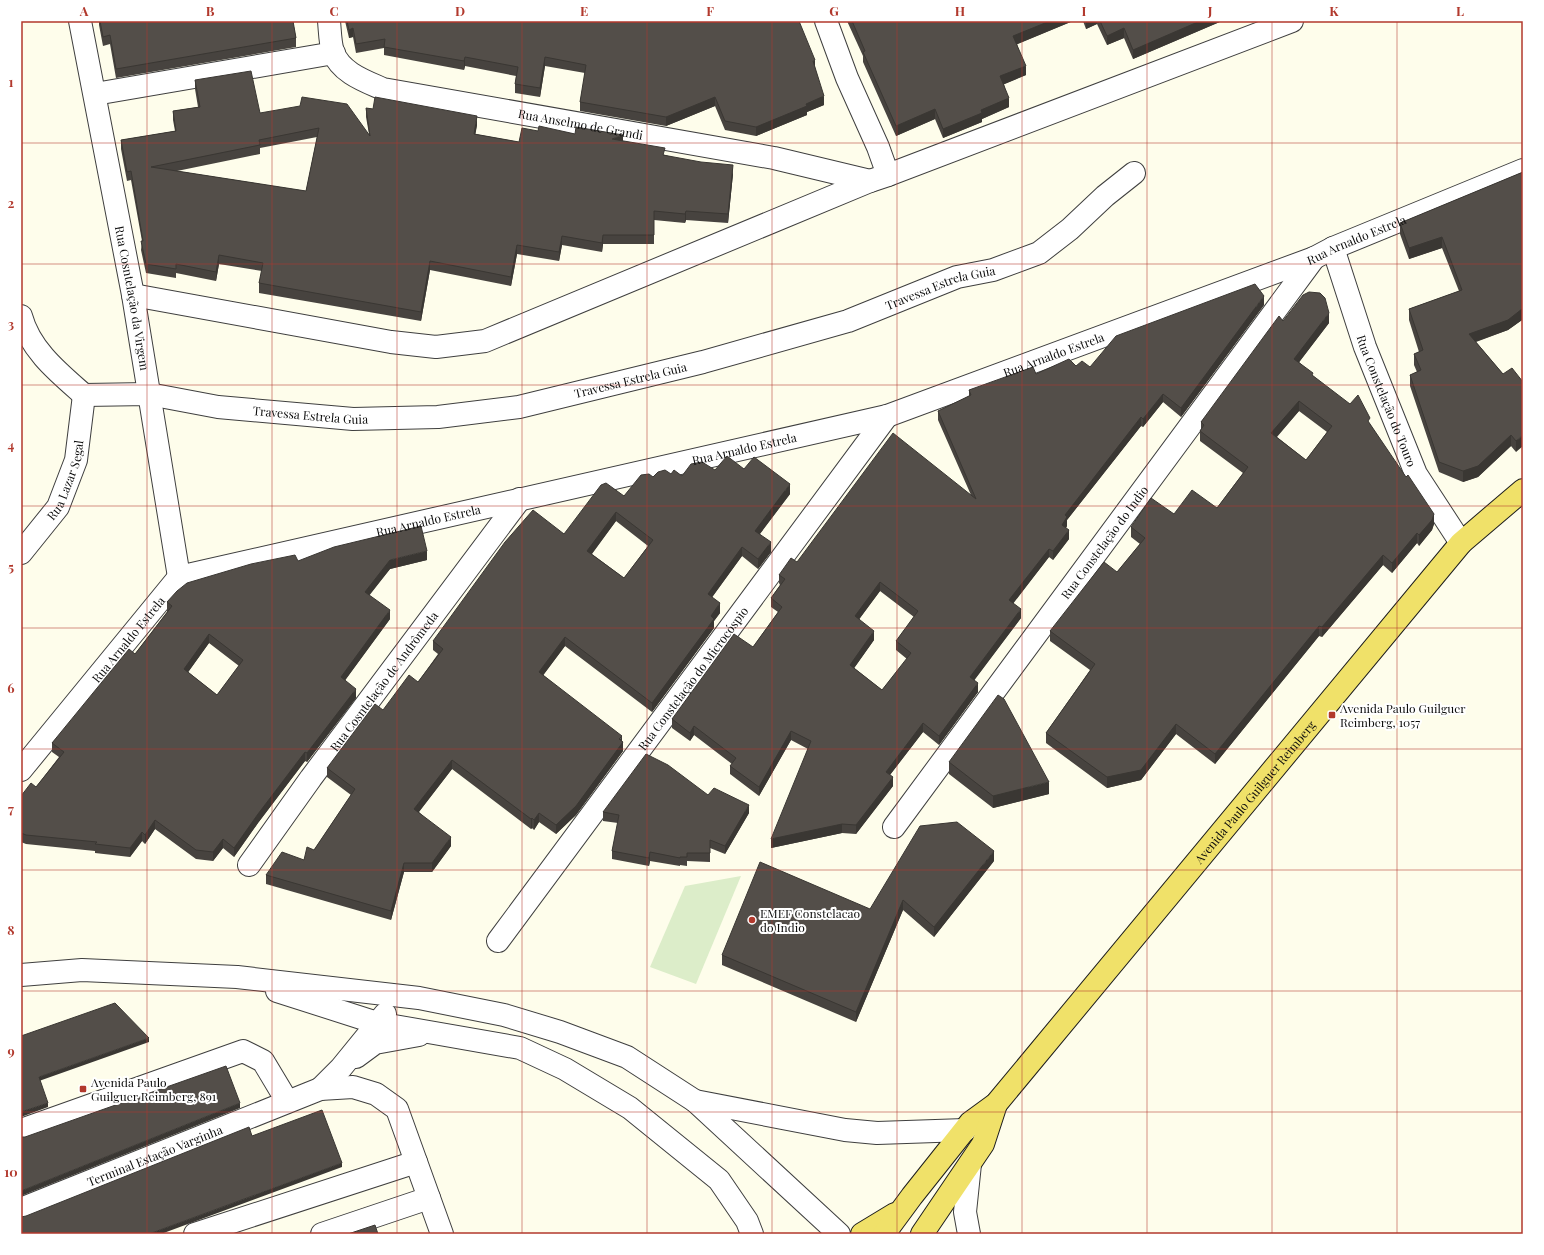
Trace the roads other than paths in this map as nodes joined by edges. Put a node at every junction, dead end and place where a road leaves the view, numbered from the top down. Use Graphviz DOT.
graph roads {
  1 [pos="80,21"];
  2 [pos="328,21"];
  3 [pos="826,21"];
  4 [pos="1292,21"];
  5 [pos="334,53"];
  6 [pos="95,94"];
  7 [pos="1523,170"];
  8 [pos="1134,173"];
  9 [pos="879,178"];
  10 [pos="1323,253"];
  11 [pos="134,295"];
  12 [pos="21,316"];
  13 [pos="149,394"];
  14 [pos="84,395"];
  15 [pos="887,416"];
  16 [pos="1523,490"];
  17 [pos="520,499"];
  18 [pos="1461,543"];
  19 [pos="21,553"];
  20 [pos="178,577"];
  21 [pos="21,770"];
  22 [pos="894,826"];
  23 [pos="249,865"];
  24 [pos="498,940"];
  25 [pos="21,975"];
  26 [pos="236,977"];
  27 [pos="419,998"];
  28 [pos="377,1023"];
  29 [pos="432,1032"];
  30 [pos="341,1068"];
  31 [pos="320,1088"];
  32 [pos="695,1101"];
  33 [pos="287,1102"];
  34 [pos="996,1104"];
  35 [pos="21,1130"];
  36 [pos="965,1130"];
  37 [pos="416,1162"];
  38 [pos="970,1164"];
  39 [pos="429,1198"];
  40 [pos="21,1209"];
  41 [pos="902,1210"];
  42 [pos="195,1234"];
  43 [pos="322,1234"];
  44 [pos="442,1234"];
  45 [pos="752,1234"];
  46 [pos="839,1234"];
  47 [pos="862,1234"];
  48 [pos="884,1234"];
  49 [pos="922,1234"];
  50 [pos="968,1234"];
  1 -- 6 [label="street, Rua Cosntelação da Virgem"];
  2 -- 5 [label="street, Rua Anselmo de Grandi"];
  3 -- 9 [label="street"];
  4 -- 9 [label="street"];
  5 -- 6 [label="street"];
  5 -- 9 [label="street, Rua Anselmo de Grandi"];
  6 -- 11 [label="street, Rua Cosntelação da Virgem"];
  7 -- 10 [label="street, Rua Arnaldo Estrela"];
  8 -- 13 [label="street, Travessa Estrela Guia"];
  9 -- 11 [label="street"];
  10 -- 15 [label="street, Rua Arnaldo Estrela"];
  10 -- 18 [label="street, Rua Constelação do Touro"];
  10 -- 22 [label="street, Rua Constelação do Indio"];
  11 -- 13 [label="street, Rua Cosntelação da Virgem"];
  12 -- 14 [label="street"];
  13 -- 14 [label="street, Travessa Estrela Guia"];
  13 -- 20 [label="street, Rua Cosntelação da Virgem"];
  14 -- 19 [label="street, Rua Lazar Segal"];
  15 -- 17 [label="street, Rua Arnaldo Estrela"];
  15 -- 24 [label="street, Rua Constelação do Microcóspio"];
  16 -- 18 [label="main road, Avenida Paulo Guilguer Reimberg"];
  17 -- 20 [label="street, Rua Arnaldo Estrela"];
  17 -- 23 [label="street, Rua Cosntelação de Andrômeda"];
  18 -- 34 [label="main road, Avenida Paulo Guilguer Reimberg"];
  20 -- 21 [label="street, Rua Arnaldo Estrela"];
  25 -- 26 [label="street"];
  26 -- 27 [label="street"];
  26 -- 28 [label="street"];
  27 -- 28 [label="street"];
  27 -- 32 [label="street"];
  28 -- 29 [label="street"];
  28 -- 30 [label="street"];
  29 -- 30 [label="street"];
  29 -- 45 [label="street"];
  30 -- 31 [label="street"];
  31 -- 33 [label="street, Terminal Estação Varginha"];
  31 -- 37 [label="street, Terminal Estação Varginha"];
  32 -- 36 [label="street"];
  32 -- 46 [label="street"];
  33 -- 35 [label="street"];
  33 -- 40 [label="street, Terminal Estação Varginha"];
  34 -- 36 [label="main road, Avenida Paulo Guilguer Reimberg"];
  34 -- 38 [label="main road, Avenida Paulo Guilguer Reimberg"];
  36 -- 41 [label="main road, Avenida Paulo Guilguer Reimberg"];
  37 -- 39 [label="street, Terminal Estação Varginha"];
  37 -- 42 [label="street"];
  38 -- 49 [label="main road, Avenida Paulo Guilguer Reimberg"];
  38 -- 50 [label="street"];
  39 -- 43 [label="street"];
  39 -- 44 [label="street, Terminal Estação Varginha"];
  41 -- 47 [label="main road"];
  41 -- 48 [label="main road, Avenida Paulo Guilguer Reimberg"];
}
